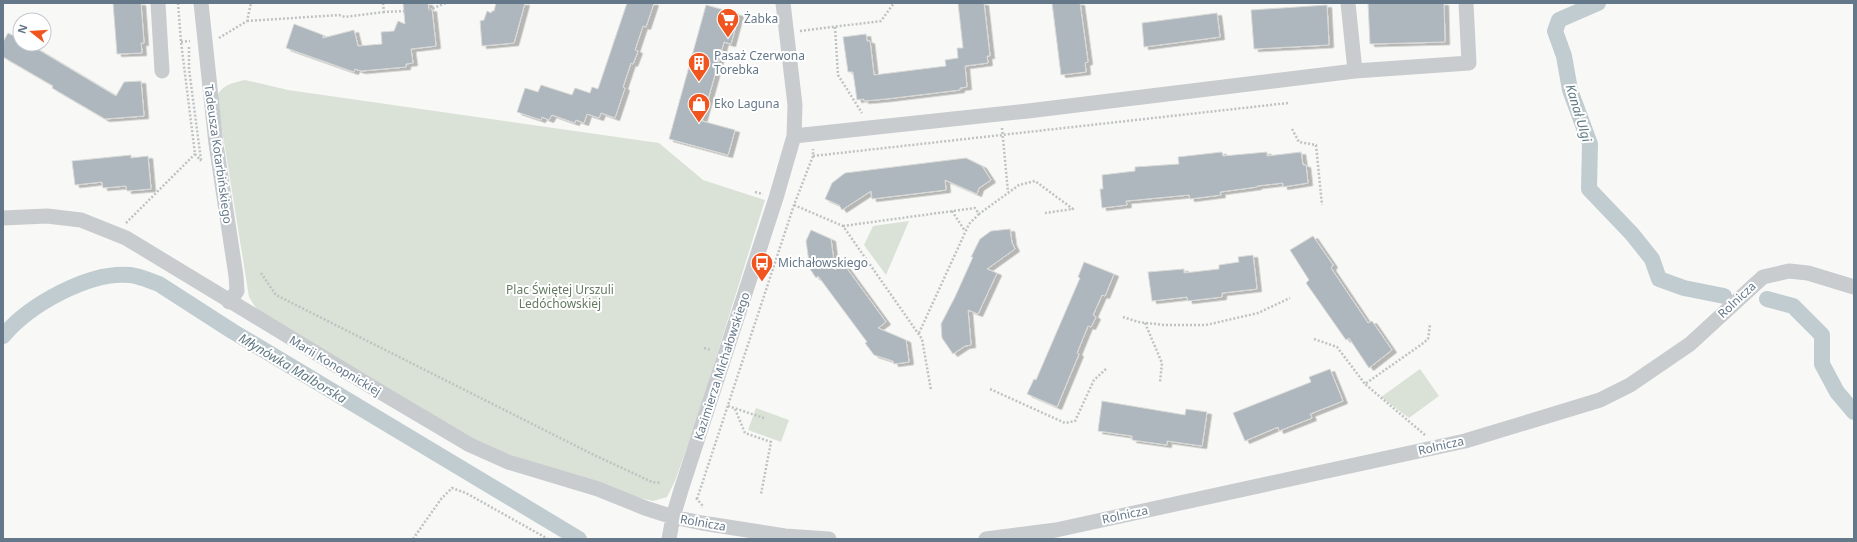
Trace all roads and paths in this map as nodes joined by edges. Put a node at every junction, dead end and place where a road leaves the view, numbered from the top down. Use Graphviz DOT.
graph roads {
  1 [pos="158,3"];
  2 [pos="178,3"];
  3 [pos="201,3"];
  4 [pos="250,3"];
  5 [pos="383,3"];
  6 [pos="446,3"];
  7 [pos="783,3"];
  8 [pos="894,3"];
  9 [pos="1348,3"];
  10 [pos="1466,3"];
  11 [pos="429,10"];
  12 [pos="407,11"];
  13 [pos="384,12"];
  14 [pos="247,21"];
  15 [pos="835,27"];
  16 [pos="189,33"];
  17 [pos="786,33"];
  18 [pos="197,41"];
  19 [pos="181,42"];
  20 [pos="162,71"];
  21 [pos="1355,71"];
  22 [pos="1288,103"];
  23 [pos="1000,114"];
  24 [pos="873,128"];
  25 [pos="1292,130"];
  26 [pos="812,134"];
  27 [pos="1002,134"];
  28 [pos="794,136"];
  29 [pos="195,154"];
  30 [pos="813,156"];
  31 [pos="756,192"];
  32 [pos="1008,193"];
  33 [pos="776,198"];
  34 [pos="1322,205"];
  35 [pos="794,206"];
  36 [pos="952,211"];
  37 [pos="1045,213"];
  38 [pos="979,214"];
  39 [pos="3,218"];
  40 [pos="843,226"];
  41 [pos="121,227"];
  42 [pos="965,232"];
  43 [pos="261,273"];
  44 [pos="1854,287"];
  45 [pos="1290,298"];
  46 [pos="229,302"];
  47 [pos="1123,317"];
  48 [pos="1144,322"];
  49 [pos="1430,325"];
  50 [pos="919,334"];
  51 [pos="1314,339"];
  52 [pos="1106,369"];
  53 [pos="1160,382"];
  54 [pos="1365,384"];
  55 [pos="990,389"];
  56 [pos="931,390"];
  57 [pos="728,406"];
  58 [pos="735,408"];
  59 [pos="764,418"];
  60 [pos="1440,447"];
  61 [pos="661,482"];
  62 [pos="761,494"];
  63 [pos="697,499"];
  64 [pos="673,517"];
  65 [pos="413,539"];
  66 [pos="548,539"];
  67 [pos="670,539"];
  68 [pos="829,539"];
  69 [pos="986,539"];
  1 -- 20 [label="street"];
  2 -- 19 [label="path"];
  3 -- 18 [label="street, Tadeusza Kotarbińskiego"];
  4 -- 14 [label="path"];
  5 -- 13 [label="path"];
  6 -- 11 [label="path"];
  7 -- 17 [label="street, Kazimierza Michałowskiego"];
  8 -- 15 [label="path"];
  9 -- 21 [label="street"];
  10 -- 21 [label="street"];
  12 -- 13 [label="path"];
  13 -- 14 [label="path"];
  14 -- 18 [label="path"];
  15 -- 17 [label="path"];
  15 -- 24 [label="path"];
  16 -- 18 [label="path"];
  17 -- 28 [label="street, Kazimierza Michałowskiego"];
  18 -- 19 [label="path"];
  18 -- 29 [label="path"];
  18 -- 46 [label="street, Tadeusza Kotarbińskiego"];
  19 -- 29 [label="path"];
  21 -- 23 [label="street"];
  22 -- 27 [label="path"];
  23 -- 24 [label="street"];
  23 -- 27 [label="path"];
  24 -- 26 [label="street"];
  25 -- 34 [label="path"];
  26 -- 28 [label="street"];
  26 -- 30 [label="path"];
  27 -- 30 [label="path"];
  27 -- 32 [label="path"];
  28 -- 33 [label="street, Kazimierza Michałowskiego"];
  29 -- 41 [label="path"];
  30 -- 35 [label="path"];
  31 -- 33 [label="path"];
  32 -- 37 [label="path"];
  32 -- 38 [label="path"];
  33 -- 35 [label="path"];
  33 -- 64 [label="street, Kazimierza Michałowskiego"];
  35 -- 40 [label="path"];
  35 -- 57 [label="path"];
  36 -- 38 [label="path"];
  36 -- 40 [label="path"];
  36 -- 42 [label="path"];
  38 -- 42 [label="path"];
  39 -- 46 [label="street, Marii Konopnickiej"];
  40 -- 50 [label="path"];
  42 -- 50 [label="path"];
  43 -- 61 [label="path"];
  44 -- 60 [label="street, Rolnicza"];
  45 -- 48 [label="path"];
  46 -- 64 [label="street, Marii Konopnickiej"];
  47 -- 48 [label="path"];
  48 -- 53 [label="path"];
  49 -- 54 [label="path"];
  50 -- 56 [label="path"];
  51 -- 54 [label="path"];
  52 -- 55 [label="path"];
  54 -- 60 [label="path"];
  57 -- 58 [label="path"];
  57 -- 63 [label="path"];
  58 -- 59 [label="path"];
  58 -- 62 [label="path"];
  60 -- 69 [label="street, Rolnicza"];
  64 -- 67 [label="street, Kazimierza Michałowskiego"];
  64 -- 68 [label="street, Rolnicza"];
  65 -- 66 [label="path"];
}
